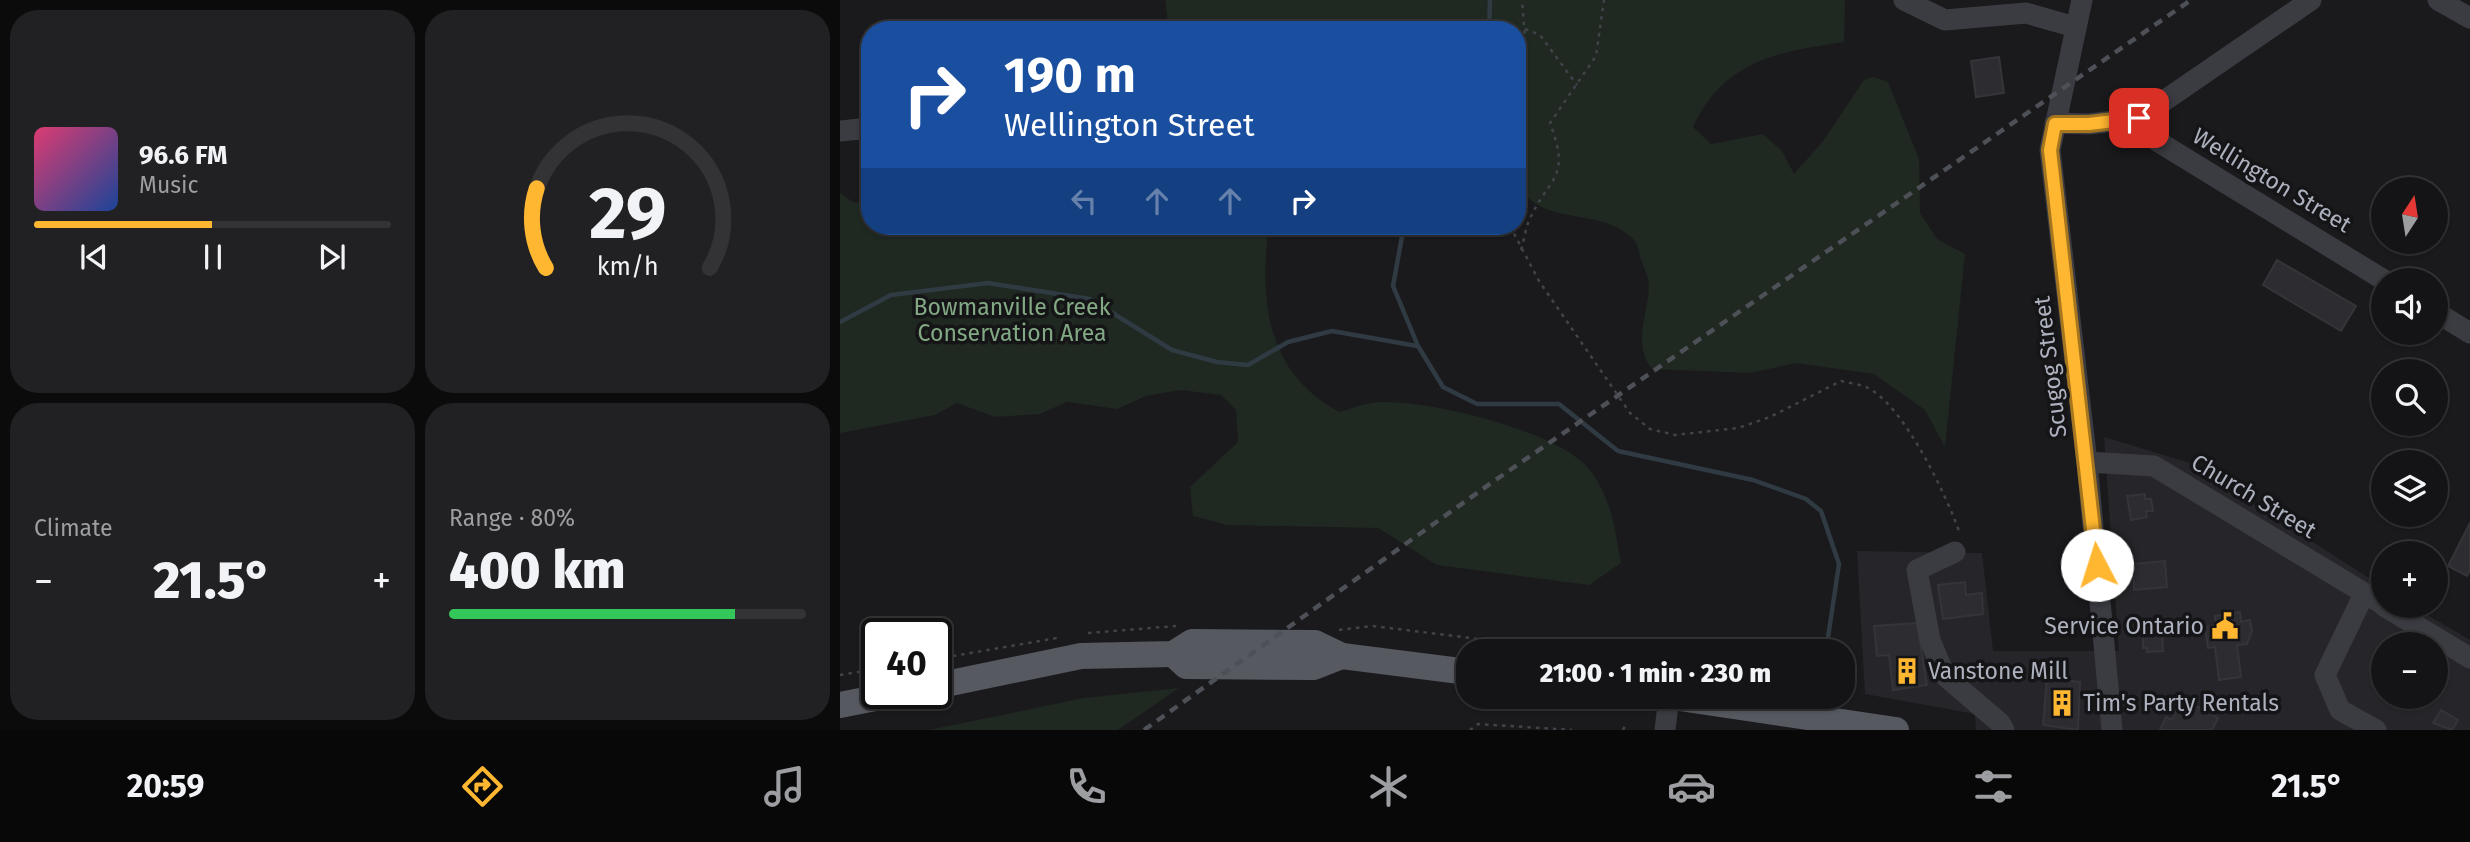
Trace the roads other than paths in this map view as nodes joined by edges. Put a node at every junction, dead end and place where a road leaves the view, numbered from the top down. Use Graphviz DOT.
graph roads {
  1 [pos="1904,0"];
  2 [pos="2082,0"];
  3 [pos="2311,0"];
  4 [pos="2438,0"];
  5 [pos="2470,18"];
  6 [pos="2075,27"];
  7 [pos="2139,118"];
  8 [pos="2055,124"];
  9 [pos="861,129"];
  10 [pos="840,131"];
  11 [pos="2371,272"];
  12 [pos="2448,319"];
  13 [pos="2470,332"];
  14 [pos="2087,462"];
  15 [pos="1955,552"];
  16 [pos="2364,594"];
  17 [pos="2371,598"];
  18 [pos="2405,618"];
  19 [pos="2470,658"];
  20 [pos="1456,670"];
  21 [pos="952,683"];
  22 [pos="861,701"];
  23 [pos="840,705"];
  24 [pos="1666,709"];
  25 [pos="1760,709"];
  26 [pos="2340,710"];
  27 [pos="1665,730"];
  28 [pos="1896,730"];
  29 [pos="2004,730"];
  30 [pos="2112,730"];
  31 [pos="2354,730"];
  32 [pos="2376,730"];
  1 -- 6 [label="street"];
  2 -- 6 [label="street, Scugog Street"];
  3 -- 7 [label="street"];
  4 -- 5 [label="street"];
  6 -- 8 [label="street, Scugog Street"];
  7 -- 8 [label="street"];
  7 -- 11 [label="street, Wellington Street"];
  8 -- 14 [label="street, Scugog Street"];
  9 -- 10 [label="street"];
  12 -- 13 [label="street"];
  14 -- 16 [label="street, Church Street"];
  14 -- 30 [label="street, Scugog Street"];
  15 -- 29 [label="street"];
  16 -- 17 [label="street, Church Street"];
  16 -- 26 [label="street"];
  18 -- 19 [label="street, Church Street"];
  20 -- 21 [label="main road"];
  22 -- 23 [label="main road"];
  24 -- 27 [label="street"];
  25 -- 28 [label="main road"];
  26 -- 31 [label="street"];
  26 -- 32 [label="street"];
}
